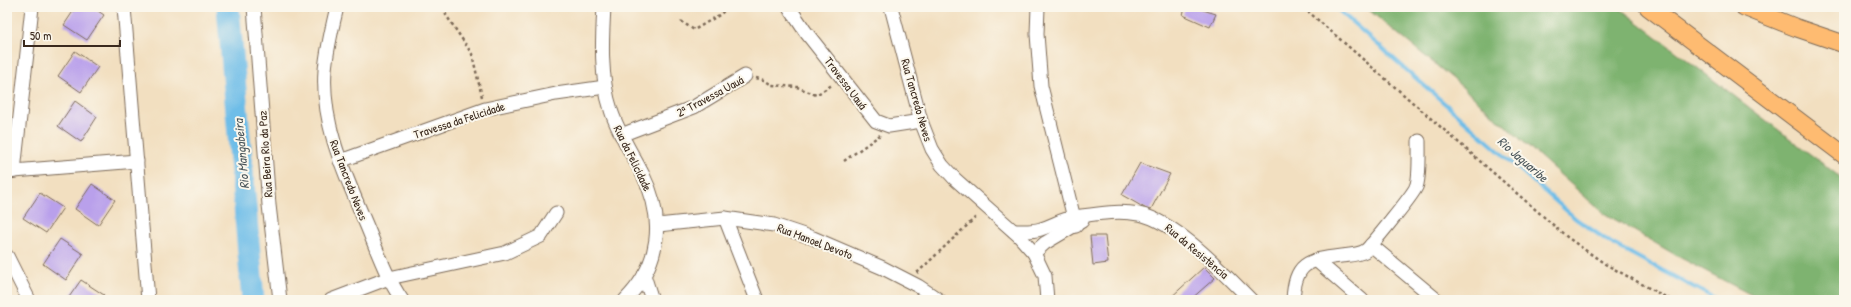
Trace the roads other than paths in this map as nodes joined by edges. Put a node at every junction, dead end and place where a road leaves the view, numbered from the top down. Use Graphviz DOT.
graph roads {
  1 [pos="32,7"];
  2 [pos="124,7"];
  3 [pos="254,7"];
  4 [pos="337,7"];
  5 [pos="604,7"];
  6 [pos="789,7"];
  7 [pos="891,7"];
  8 [pos="1038,7"];
  9 [pos="1648,7"];
  10 [pos="1744,7"];
  11 [pos="1844,44"];
  12 [pos="745,76"];
  13 [pos="606,87"];
  14 [pos="921,121"];
  15 [pos="621,135"];
  16 [pos="1419,141"];
  17 [pos="1844,155"];
  18 [pos="137,161"];
  19 [pos="340,161"];
  20 [pos="11,172"];
  21 [pos="556,213"];
  22 [pos="725,218"];
  23 [pos="1075,221"];
  24 [pos="658,225"];
  25 [pos="1014,231"];
  26 [pos="1371,245"];
  27 [pos="1034,253"];
  28 [pos="7,256"];
  29 [pos="1316,260"];
  30 [pos="644,275"];
  31 [pos="389,278"];
  32 [pos="30,300"];
  33 [pos="148,300"];
  34 [pos="280,300"];
  35 [pos="331,300"];
  36 [pos="402,300"];
  37 [pos="625,300"];
  38 [pos="652,300"];
  39 [pos="757,300"];
  40 [pos="939,300"];
  41 [pos="1047,300"];
  42 [pos="1251,300"];
  43 [pos="1293,300"];
  44 [pos="1362,300"];
  45 [pos="1438,300"];
  1 -- 20 [label="street"];
  2 -- 18 [label="street"];
  3 -- 34 [label="street, Rua Beira Rio da Paz"];
  4 -- 19 [label="street, Rua Tancredo Neves"];
  5 -- 13 [label="street, Rua da Felicidade"];
  6 -- 14 [label="street, Travessa Uauá"];
  7 -- 14 [label="street, Rua Tancredo Neves"];
  8 -- 23 [label="street"];
  9 -- 17 [label="main road"];
  10 -- 11 [label="main road"];
  12 -- 15 [label="street, 2ª Travessa Uauá"];
  13 -- 15 [label="street, Rua da Felicidade"];
  13 -- 19 [label="street, Travessa da Felicidade"];
  14 -- 25 [label="street, Rua Tancredo Neves"];
  15 -- 24 [label="street, Rua da Felicidade"];
  16 -- 26 [label="street"];
  18 -- 20 [label="street"];
  18 -- 33 [label="street"];
  19 -- 31 [label="street, Rua Tancredo Neves"];
  21 -- 31 [label="street"];
  22 -- 24 [label="street, Rua Manoel Devoto"];
  22 -- 39 [label="street"];
  22 -- 40 [label="street, Rua Manoel Devoto"];
  23 -- 25 [label="street, Rua da Resistência"];
  23 -- 27 [label="street, Rua da Resistência"];
  23 -- 42 [label="street, Rua da Resistência"];
  24 -- 30 [label="street, Rua da Felicidade"];
  25 -- 27 [label="street"];
  26 -- 29 [label="street"];
  26 -- 45 [label="street"];
  27 -- 41 [label="street"];
  28 -- 32 [label="street"];
  29 -- 43 [label="street"];
  29 -- 44 [label="street"];
  30 -- 37 [label="street, Rua da Felicidade"];
  30 -- 38 [label="street"];
  31 -- 35 [label="street"];
  31 -- 36 [label="street"];
}
